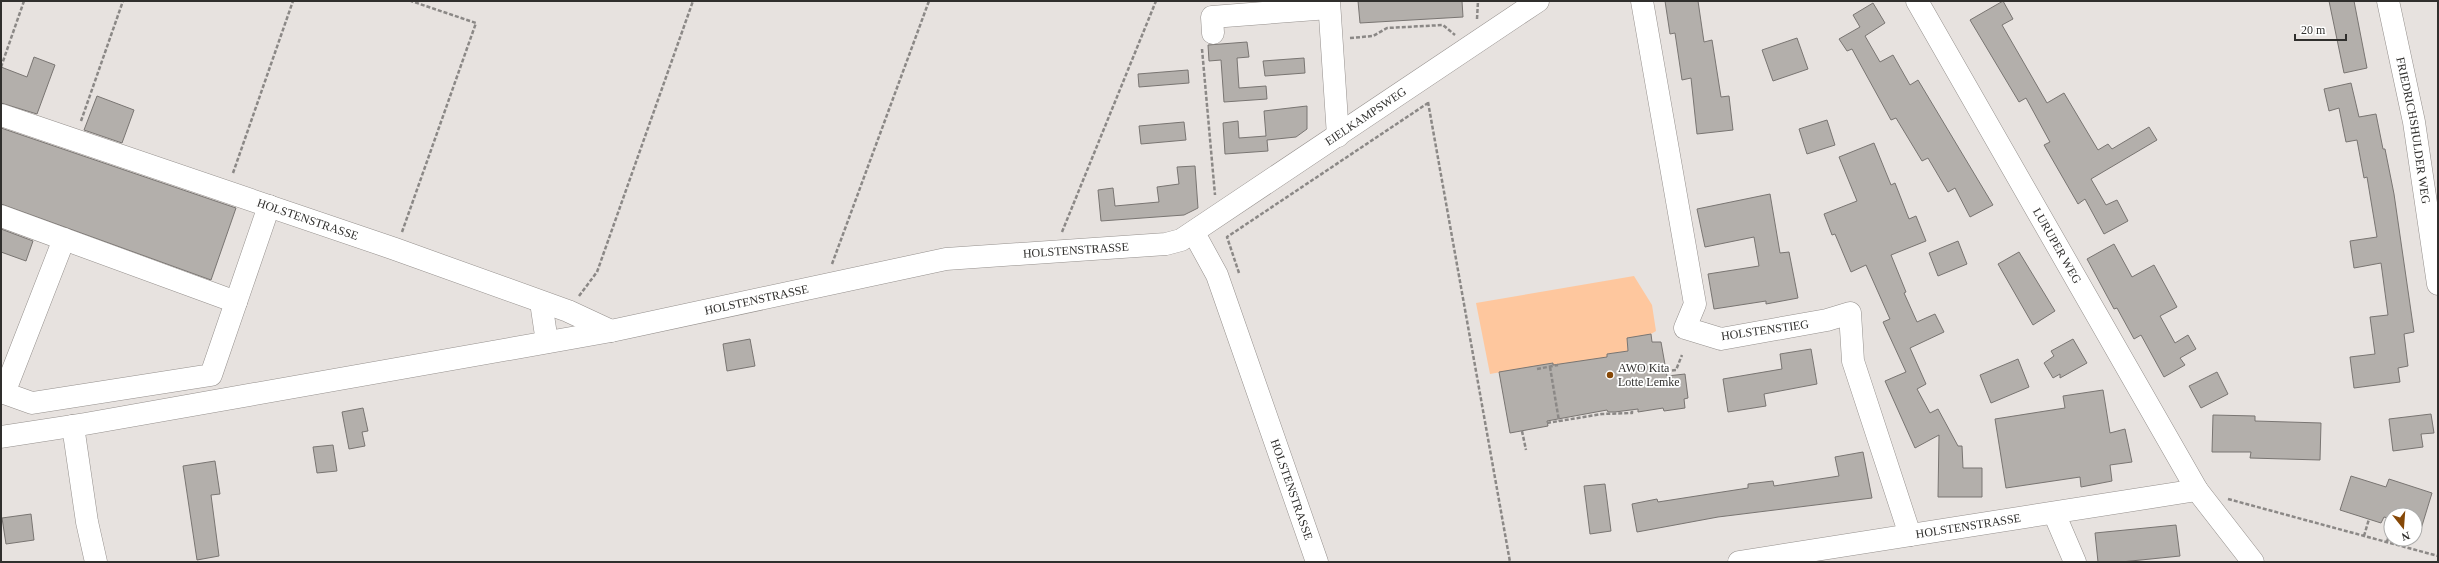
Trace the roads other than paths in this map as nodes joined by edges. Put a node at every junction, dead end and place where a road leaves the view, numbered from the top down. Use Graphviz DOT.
graph roads {
  1 [pos="1538,1"];
  2 [pos="1642,1"];
  3 [pos="1917,1"];
  4 [pos="2388,1"];
  5 [pos="1329,4"];
  6 [pos="1213,33"];
  7 [pos="1,115"];
  8 [pos="1338,136"];
  9 [pos="269,206"];
  10 [pos="1,216"];
  11 [pos="1194,233"];
  12 [pos="64,239"];
  13 [pos="2438,284"];
  14 [pos="236,302"];
  15 [pos="541,302"];
  16 [pos="612,331"];
  17 [pos="547,342"];
  18 [pos="73,426"];
  19 [pos="1,437"];
  20 [pos="2197,490"];
  21 [pos="2054,513"];
  22 [pos="1910,535"];
  23 [pos="1748,561"];
  24 [pos="96,562"];
  25 [pos="1317,562"];
  26 [pos="2075,562"];
  27 [pos="2253,562"];
  1 -- 8 [label="street, EIELKAMPSWEG"];
  2 -- 22 [label="street, HOLSTENSTIEG"];
  3 -- 20 [label="street, LURUPER WEG"];
  4 -- 13 [label="street, FRIEDRICHSHULDER WEG"];
  5 -- 6 [label="street"];
  5 -- 8 [label="street"];
  7 -- 9 [label="street, HOLSTENSTRASSE"];
  8 -- 11 [label="street, EIELKAMPSWEG"];
  9 -- 14 [label="street"];
  9 -- 15 [label="street, HOLSTENSTRASSE"];
  10 -- 12 [label="street"];
  11 -- 16 [label="street, HOLSTENSTRASSE"];
  11 -- 25 [label="street, HOLSTENSTRASSE"];
  12 -- 14 [label="street"];
  12 -- 14 [label="street"];
  15 -- 16 [label="street, HOLSTENSTRASSE"];
  15 -- 17 [label="street"];
  16 -- 17 [label="street, HOLSTENSTRASSE"];
  17 -- 18 [label="street, HOLSTENSTRASSE"];
  18 -- 19 [label="street, HOLSTENSTRASSE"];
  18 -- 24 [label="street"];
  20 -- 21 [label="street, HOLSTENSTRASSE"];
  20 -- 27 [label="street, LURUPER WEG"];
  21 -- 22 [label="street, HOLSTENSTRASSE"];
  21 -- 26 [label="street"];
  22 -- 23 [label="street, HOLSTENSTRASSE"];
}
